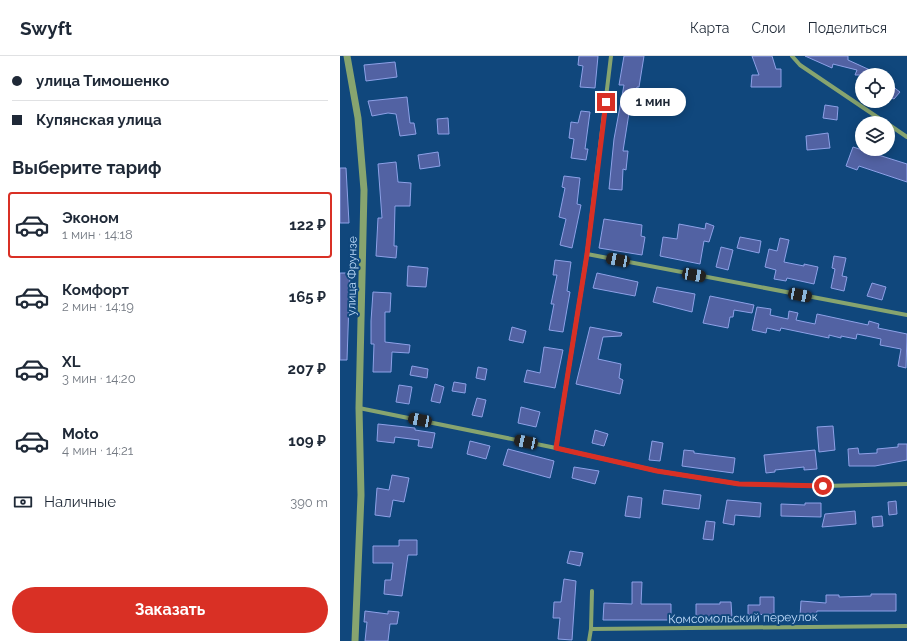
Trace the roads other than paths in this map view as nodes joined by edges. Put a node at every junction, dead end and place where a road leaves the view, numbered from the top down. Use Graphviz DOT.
graph roads {
  1 [pos="347,56"];
  2 [pos="611,56"];
  3 [pos="792,56"];
  4 [pos="875,116"];
  5 [pos="895,129"];
  6 [pos="907,137"];
  7 [pos="587,254"];
  8 [pos="907,315"];
  9 [pos="359,408"];
  10 [pos="556,448"];
  11 [pos="907,484"];
  12 [pos="592,591"];
  13 [pos="907,626"];
  14 [pos="591,629"];
  15 [pos="355,641"];
  16 [pos="589,641"];
  1 -- 9 [label="street, улица Фрунзе"];
  2 -- 7 [label="street"];
  3 -- 4 [label="street"];
  5 -- 6 [label="street"];
  7 -- 8 [label="street"];
  7 -- 10 [label="street"];
  9 -- 10 [label="street"];
  9 -- 15 [label="street, улица Фрунзе"];
  10 -- 11 [label="street"];
  12 -- 14 [label="street"];
  13 -- 14 [label="street, Комсомольский переулок"];
  14 -- 16 [label="street"];
}
